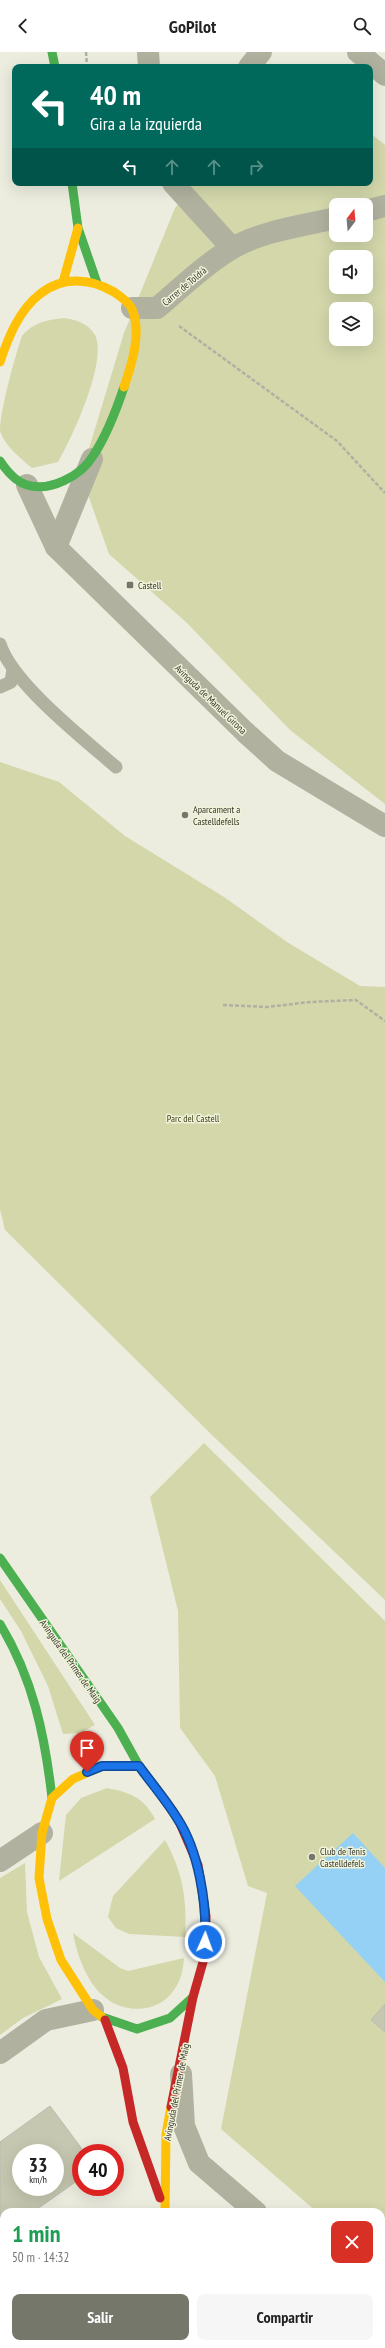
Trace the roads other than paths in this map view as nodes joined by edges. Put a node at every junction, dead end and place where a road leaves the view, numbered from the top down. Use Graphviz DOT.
graph roads {
  1 [pos="52,52"];
  2 [pos="148,52"];
  3 [pos="261,52"];
  4 [pos="358,52"];
  5 [pos="54,64"];
  6 [pos="149,64"];
  7 [pos="251,64"];
  8 [pos="372,64"];
  9 [pos="373,65"];
  10 [pos="385,75"];
  11 [pos="72,186"];
  12 [pos="176,186"];
  13 [pos="385,206"];
  14 [pos="373,209"];
  15 [pos="329,220"];
  16 [pos="78,228"];
  17 [pos="232,248"];
  18 [pos="63,282"];
  19 [pos="97,283"];
  20 [pos="132,308"];
  21 [pos="5,332"];
  22 [pos="0,362"];
  23 [pos="92,459"];
  24 [pos="1,466"];
  25 [pos="27,485"];
  26 [pos="56,547"];
  27 [pos="0,644"];
  28 [pos="13,669"];
  29 [pos="0,687"];
  30 [pos="116,767"];
  31 [pos="385,826"];
  32 [pos="0,1558"];
  33 [pos="0,1624"];
  34 [pos="139,1766"];
  35 [pos="52,1798"];
  36 [pos="42,1833"];
  37 [pos="0,1861"];
  38 [pos="193,1997"];
  39 [pos="99,2015"];
  40 [pos="0,2053"];
  41 [pos="180,2065"];
  42 [pos="164,2208"];
  43 [pos="165,2208"];
  44 [pos="251,2208"];
  1 -- 5 [label="street"];
  2 -- 6 [label="street"];
  3 -- 7 [label="street"];
  4 -- 8 [label="street"];
  9 -- 10 [label="street"];
  11 -- 16 [label="street"];
  12 -- 17 [label="street"];
  13 -- 14 [label="street"];
  15 -- 17 [label="street, Carrer de Toldrà"];
  16 -- 18 [label="street"];
  16 -- 19 [label="street"];
  17 -- 20 [label="street, Carrer de Toldrà"];
  18 -- 19 [label="street"];
  18 -- 21 [label="street"];
  19 -- 20 [label="street"];
  20 -- 23 [label="street"];
  21 -- 22 [label="street"];
  23 -- 25 [label="street"];
  23 -- 26 [label="street"];
  24 -- 25 [label="street"];
  25 -- 26 [label="street, Avinguda de Manuel Girona"];
  26 -- 31 [label="street, Avinguda de Manuel Girona"];
  27 -- 28 [label="lane"];
  28 -- 29 [label="lane"];
  28 -- 30 [label="lane"];
  32 -- 34 [label="street, Avinguda del Primer de Maig"];
  33 -- 35 [label="street"];
  34 -- 35 [label="street"];
  34 -- 38 [label="street, Avinguda del Primer de Maig"];
  35 -- 36 [label="street, Avinguda del Primer de Maig"];
  36 -- 37 [label="street"];
  36 -- 39 [label="street, Avinguda del Primer de Maig"];
  38 -- 39 [label="street"];
  38 -- 41 [label="street, Avinguda del Primer de Maig"];
  39 -- 40 [label="street"];
  39 -- 42 [label="street, Avinguda del Primer de Maig"];
  41 -- 43 [label="street, Avinguda del Primer de Maig"];
  41 -- 44 [label="street"];
}
